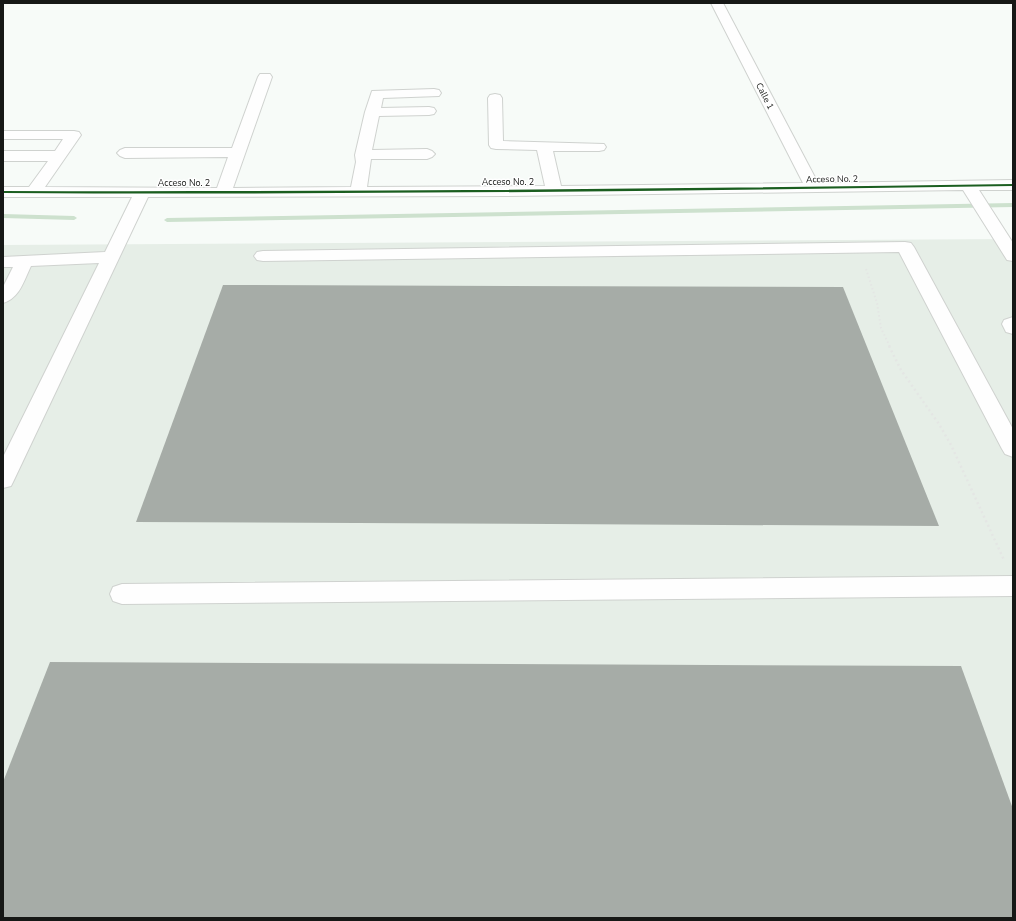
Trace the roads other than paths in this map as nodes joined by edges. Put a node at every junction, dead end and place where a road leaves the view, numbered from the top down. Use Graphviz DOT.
graph roads {
  1 [pos="717,3"];
  2 [pos="266,77"];
  3 [pos="434,93"];
  4 [pos="495,98"];
  5 [pos="429,111"];
  6 [pos="372,112"];
  7 [pos="3,135"];
  8 [pos="544,146"];
  9 [pos="599,147"];
  10 [pos="238,152"];
  11 [pos="125,153"];
  12 [pos="428,154"];
  13 [pos="363,155"];
  14 [pos="3,156"];
  15 [pos="60,156"];
  16 [pos="1013,185"];
  17 [pos="968,186"];
  18 [pos="813,188"];
  19 [pos="554,190"];
  20 [pos="3,192"];
  21 [pos="34,192"];
  22 [pos="223,192"];
  23 [pos="358,192"];
  24 [pos="142,193"];
  25 [pos="1006,235"];
  26 [pos="263,256"];
  27 [pos="1013,256"];
  28 [pos="111,257"];
  29 [pos="3,262"];
  30 [pos="25,262"];
  31 [pos="3,297"];
  32 [pos="1013,323"];
  33 [pos="1013,328"];
  34 [pos="1013,450"];
  35 [pos="3,480"];
  36 [pos="1010,577"];
  37 [pos="122,594"];
  1 -- 18 [label="street, Calle 1"];
  2 -- 10 [label="street"];
  3 -- 6 [label="street"];
  4 -- 8 [label="street"];
  5 -- 6 [label="street"];
  6 -- 13 [label="street"];
  7 -- 15 [label="street"];
  8 -- 9 [label="street"];
  8 -- 19 [label="street"];
  10 -- 11 [label="street"];
  10 -- 22 [label="street"];
  12 -- 13 [label="street"];
  13 -- 23 [label="street"];
  14 -- 15 [label="street"];
  15 -- 21 [label="street"];
  16 -- 17 [label="street, Acceso No. 2"];
  17 -- 18 [label="street, Acceso No. 2"];
  17 -- 25 [label="street"];
  18 -- 19 [label="street, Acceso No. 2"];
  19 -- 23 [label="street, Acceso No. 2"];
  20 -- 21 [label="street, Acceso No. 2"];
  21 -- 24 [label="street, Acceso No. 2"];
  22 -- 23 [label="street, Acceso No. 2"];
  22 -- 24 [label="street, Acceso No. 2"];
  24 -- 28 [label="street"];
  25 -- 27 [label="street"];
  26 -- 34 [label="street"];
  28 -- 30 [label="street"];
  28 -- 35 [label="street"];
  29 -- 30 [label="street"];
  30 -- 31 [label="street"];
  32 -- 33 [label="street"];
  36 -- 37 [label="street"];
}
